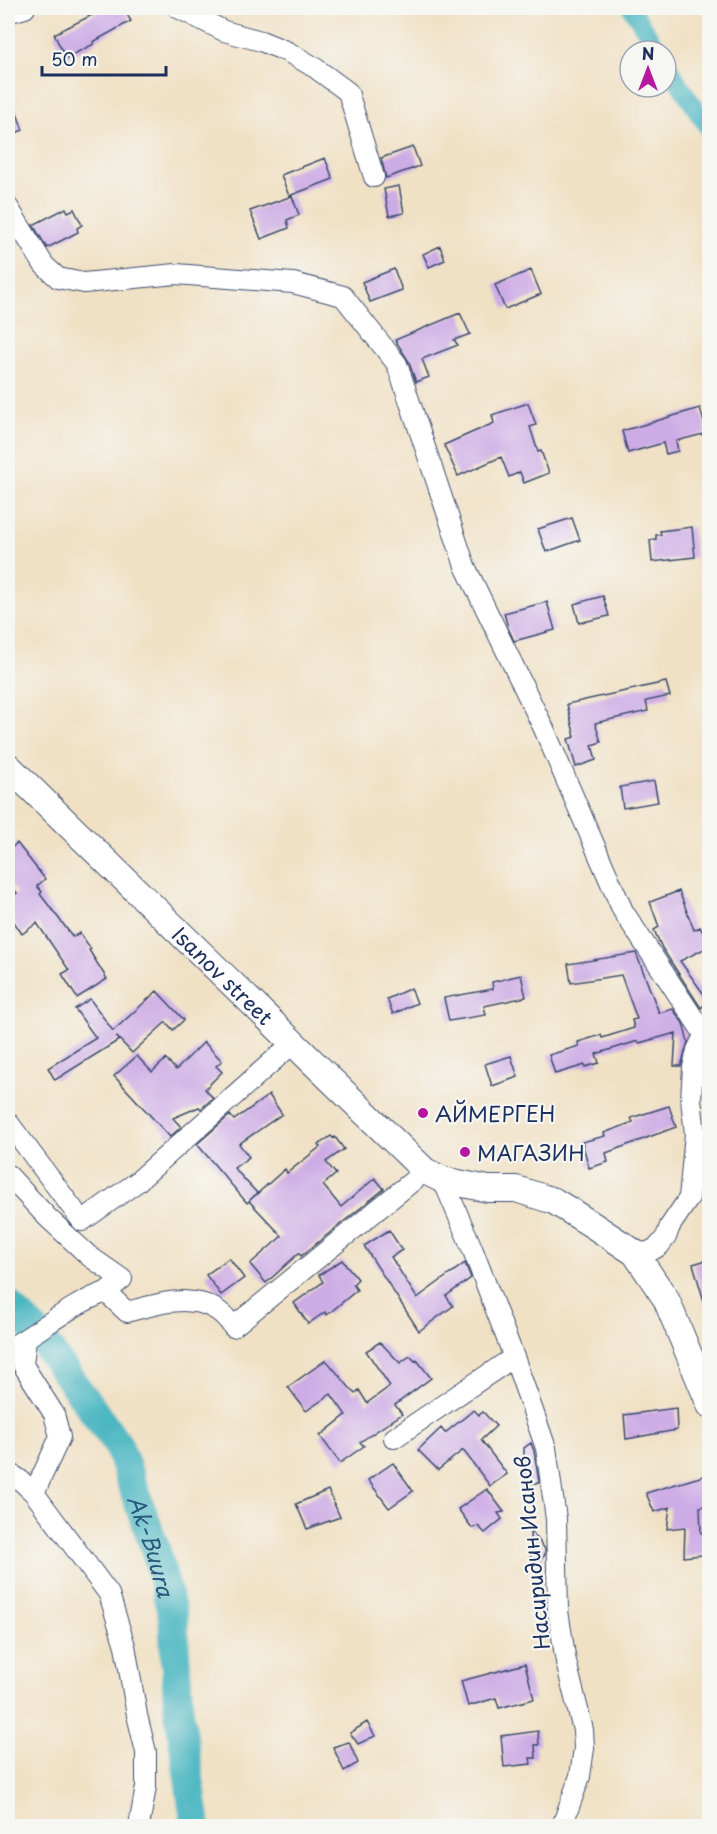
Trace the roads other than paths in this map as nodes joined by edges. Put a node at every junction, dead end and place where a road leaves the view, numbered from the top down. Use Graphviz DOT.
graph roads {
  1 [pos="26,8"];
  2 [pos="178,8"];
  3 [pos="8,13"];
  4 [pos="374,177"];
  5 [pos="8,207"];
  6 [pos="8,766"];
  7 [pos="707,1029"];
  8 [pos="292,1044"];
  9 [pos="8,1122"];
  10 [pos="8,1175"];
  11 [pos="434,1176"];
  12 [pos="634,1253"];
  13 [pos="106,1292"];
  14 [pos="26,1339"];
  15 [pos="8,1355"];
  16 [pos="514,1358"];
  17 [pos="710,1405"];
  18 [pos="394,1438"];
  19 [pos="8,1472"];
  20 [pos="34,1492"];
  21 [pos="139,1827"];
  22 [pos="562,1827"];
  1 -- 3 [label="street"];
  2 -- 4 [label="street"];
  5 -- 7 [label="street"];
  6 -- 8 [label="main road, Isanov street"];
  7 -- 12 [label="street"];
  8 -- 9 [label="street"];
  8 -- 11 [label="main road, Isanov street"];
  10 -- 13 [label="street"];
  11 -- 12 [label="main road"];
  11 -- 13 [label="street"];
  11 -- 16 [label="street, Насиридин Исанов"];
  12 -- 17 [label="main road"];
  13 -- 14 [label="street"];
  14 -- 15 [label="street"];
  14 -- 20 [label="street"];
  16 -- 18 [label="street"];
  16 -- 22 [label="street, Насиридин Исанов"];
  19 -- 20 [label="street"];
  20 -- 21 [label="street"];
}
